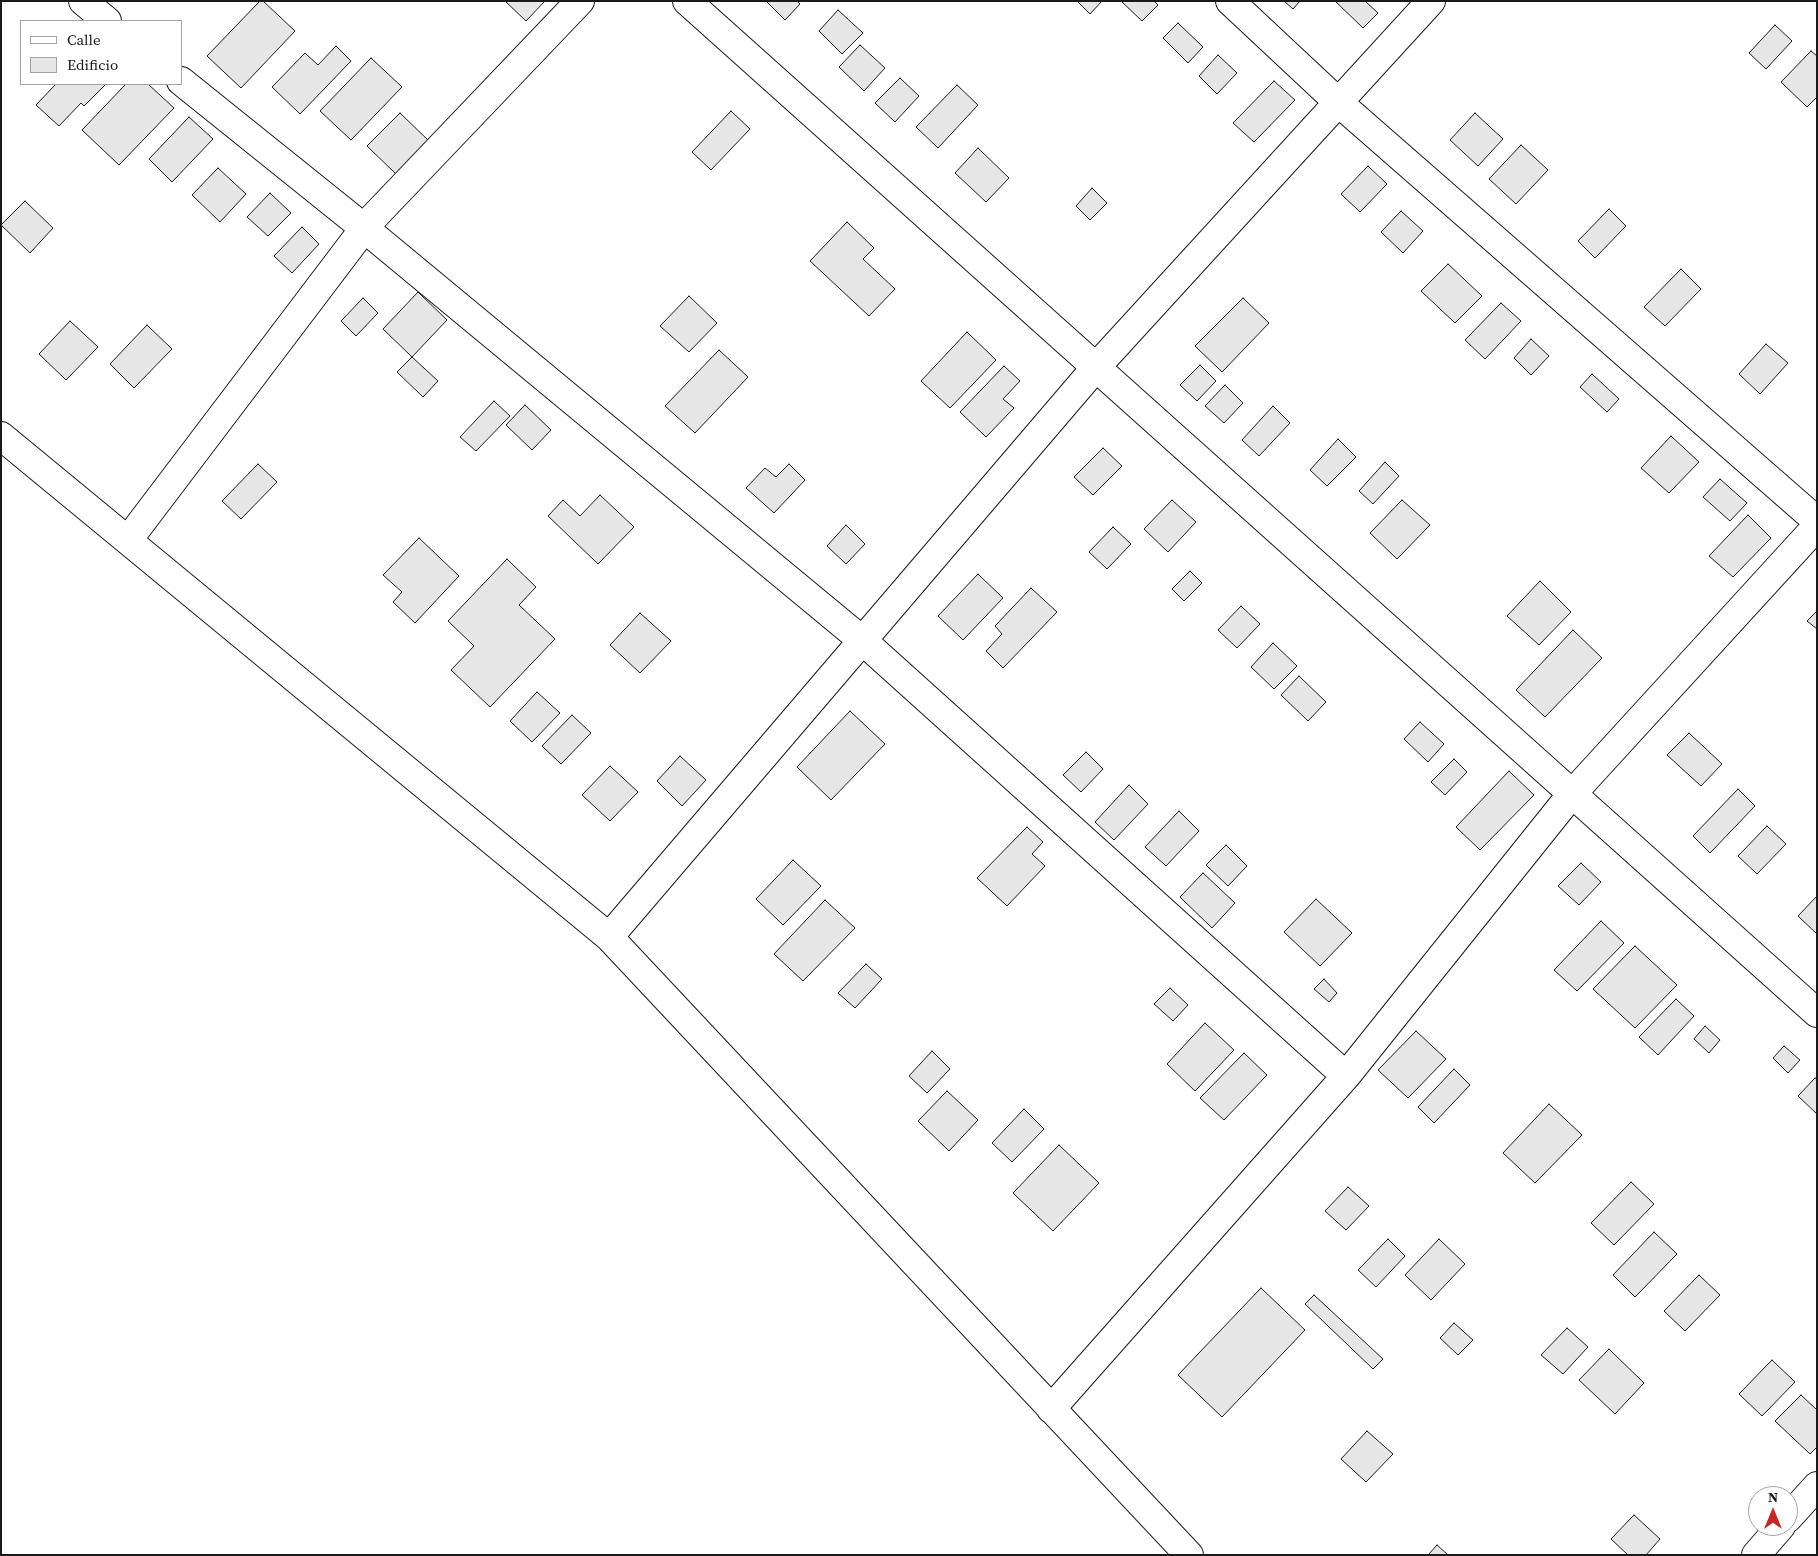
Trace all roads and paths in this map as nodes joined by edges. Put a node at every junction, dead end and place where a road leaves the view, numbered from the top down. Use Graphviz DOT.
graph roads {
  1 [pos="82,1"];
  2 [pos="580,1"];
  3 [pos="687,1"];
  4 [pos="1230,1"];
  5 [pos="1431,1"];
  6 [pos="106,20"];
  7 [pos="182,82"];
  8 [pos="1339,103"];
  9 [pos="364,228"];
  10 [pos="1097,366"];
  11 [pos="1,436"];
  12 [pos="1817,521"];
  13 [pos="1817,526"];
  14 [pos="128,540"];
  15 [pos="863,641"];
  16 [pos="1571,795"];
  17 [pos="609,936"];
  18 [pos="1817,1013"];
  19 [pos="1346,1076"];
  20 [pos="1051,1409"];
  21 [pos="1817,1486"];
  22 [pos="1798,1507"];
  23 [pos="1772,1536"];
  24 [pos="1189,1555"];
  25 [pos="1756,1555"];
  1 -- 6 [label="street"];
  2 -- 9 [label="street"];
  3 -- 10 [label="street"];
  4 -- 8 [label="street"];
  5 -- 8 [label="street"];
  7 -- 9 [label="street"];
  8 -- 10 [label="street"];
  8 -- 12 [label="street"];
  9 -- 14 [label="street"];
  9 -- 15 [label="street"];
  10 -- 15 [label="street"];
  10 -- 16 [label="street"];
  11 -- 14 [label="street"];
  13 -- 16 [label="street"];
  14 -- 17 [label="street"];
  15 -- 17 [label="street"];
  15 -- 19 [label="street"];
  16 -- 18 [label="street"];
  16 -- 19 [label="street"];
  17 -- 20 [label="street"];
  19 -- 20 [label="street"];
  20 -- 24 [label="street"];
  21 -- 22 [label="street"];
  23 -- 25 [label="street"];
}
